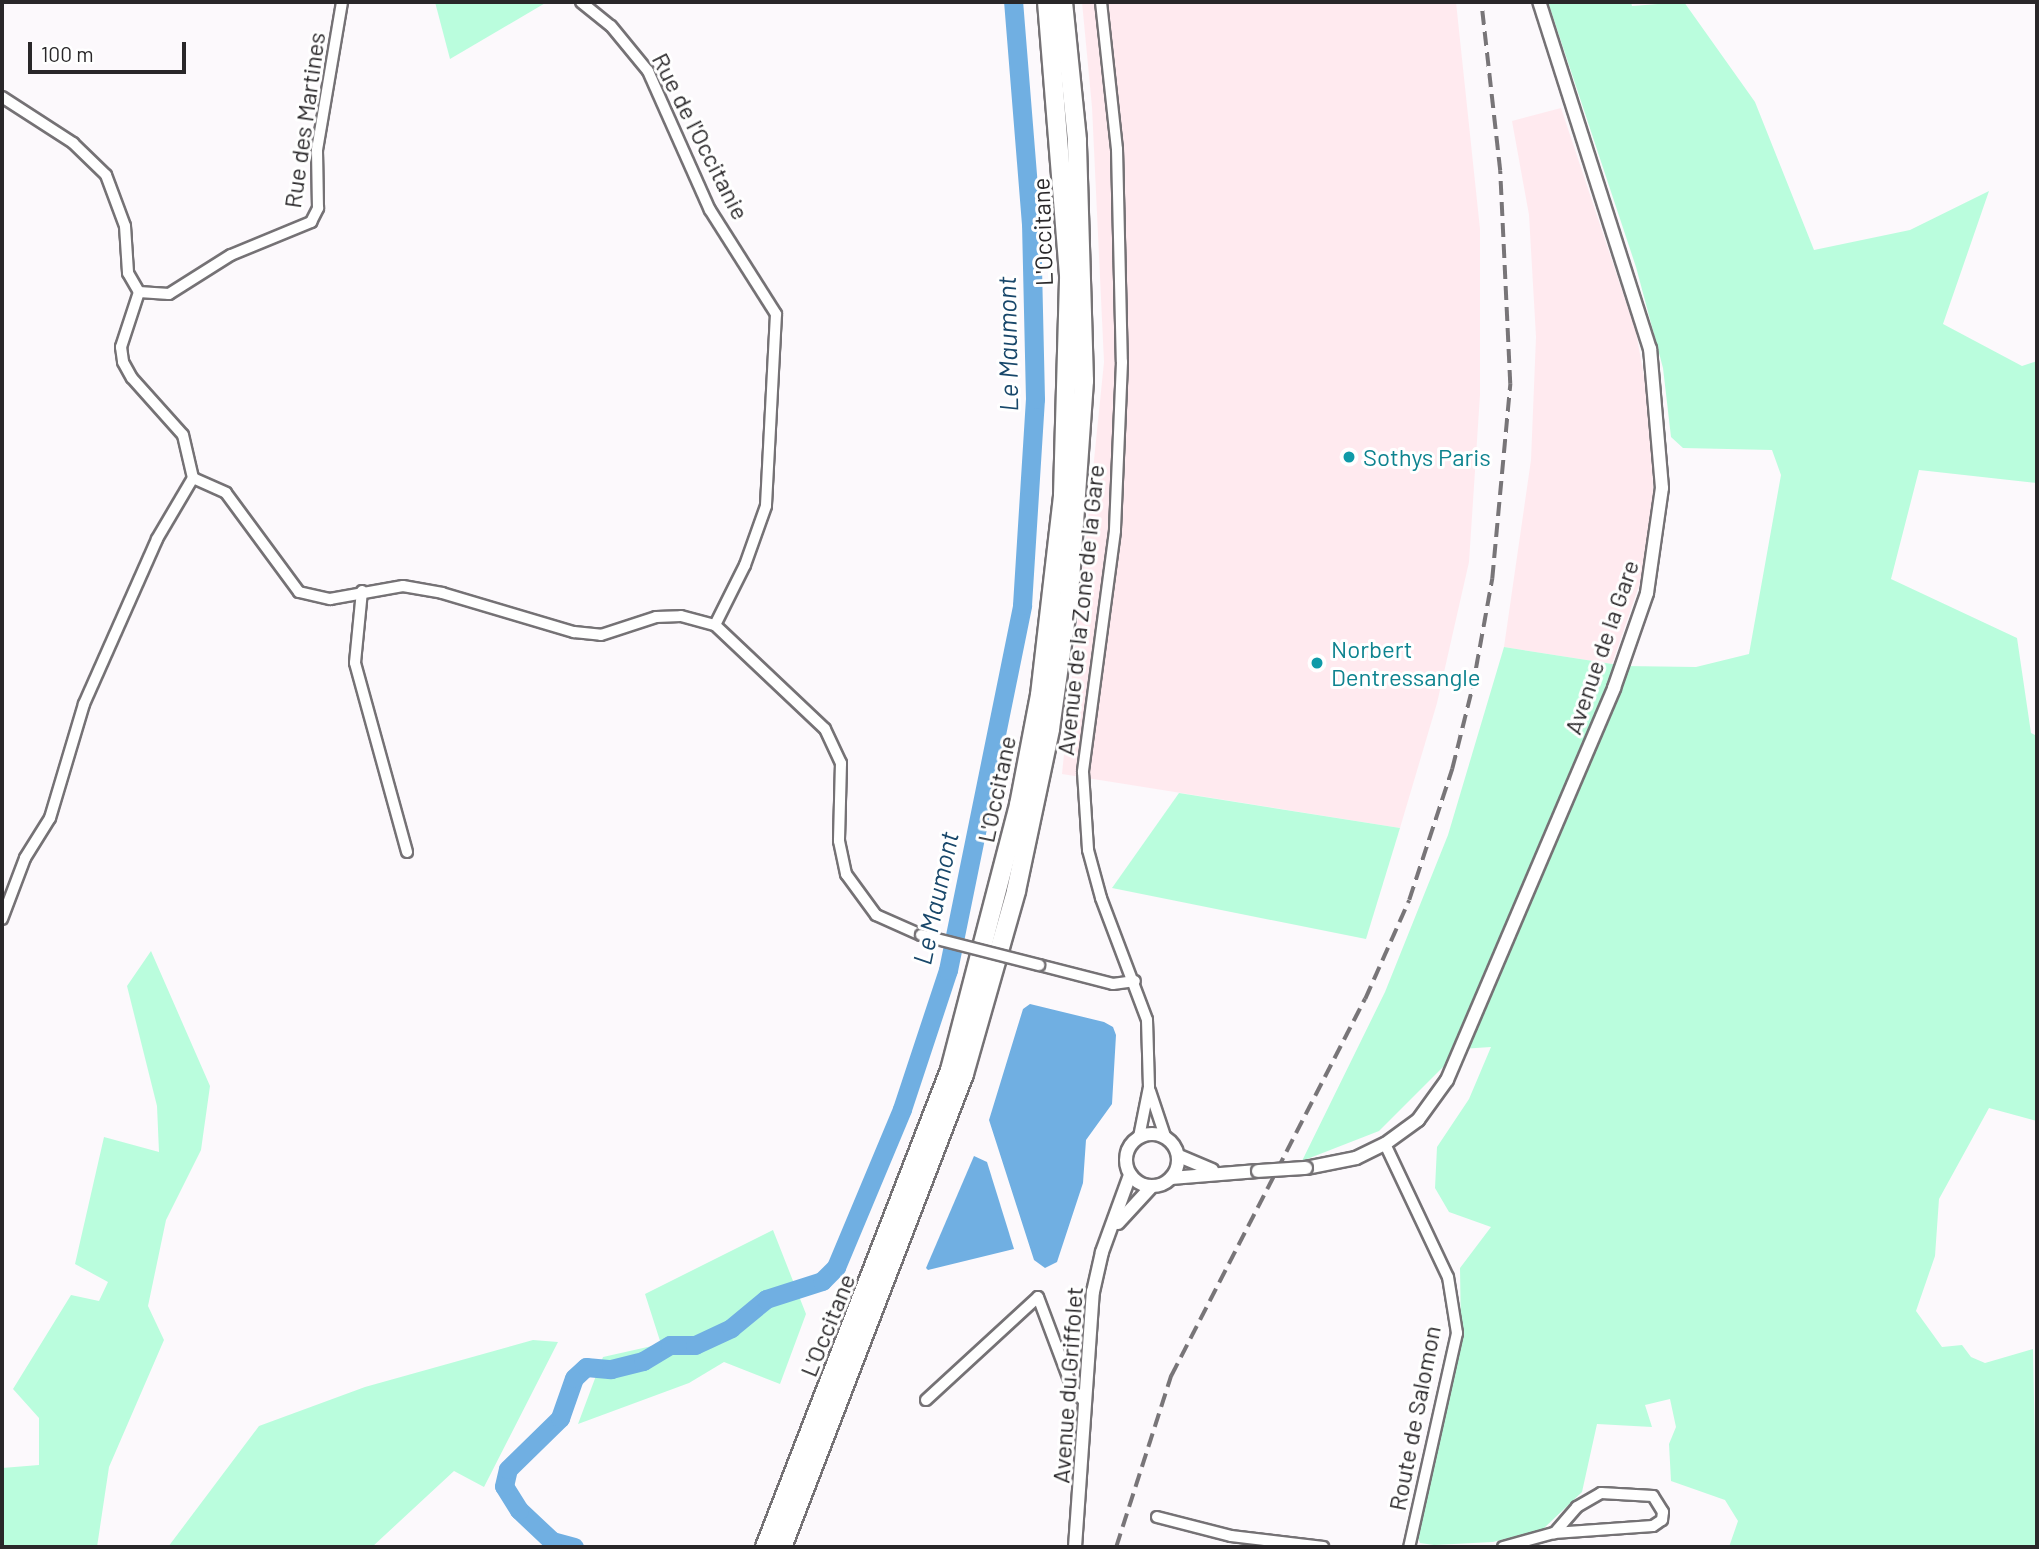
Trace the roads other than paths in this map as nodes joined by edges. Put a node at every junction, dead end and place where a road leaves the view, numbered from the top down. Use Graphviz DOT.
graph roads {
  1 [pos="342,2"];
  2 [pos="581,2"];
  3 [pos="1046,2"];
  4 [pos="1063,2"];
  5 [pos="1101,2"];
  6 [pos="1539,2"];
  7 [pos="2,97"];
  8 [pos="139,292"];
  9 [pos="193,478"];
  10 [pos="362,592"];
  11 [pos="715,625"];
  12 [pos="407,852"];
  13 [pos="2,919"];
  14 [pos="1135,981"];
  15 [pos="1149,1087"];
  16 [pos="1165,1136"];
  17 [pos="1139,1137"];
  18 [pos="1385,1144"];
  19 [pos="1179,1156"];
  20 [pos="1219,1172"];
  21 [pos="1130,1175"];
  22 [pos="1171,1178"];
  23 [pos="1152,1186"];
  24 [pos="1113,1228"];
  25 [pos="926,1400"];
  26 [pos="1085,1402"];
  27 [pos="1157,1517"];
  28 [pos="1554,1533"];
  29 [pos="765,1547"];
  30 [pos="782,1547"];
  31 [pos="1075,1547"];
  32 [pos="1323,1547"];
  33 [pos="1409,1547"];
  34 [pos="1503,1547"];
  1 -- 8 [label="street, Rue des Martines"];
  2 -- 11 [label="street, Rue de l'Occitanie"];
  3 -- 29 [label="highway, L'Occitane"];
  4 -- 30 [label="highway, L'Occitane"];
  5 -- 14 [label="street, Avenue de la Zone de la Gare"];
  6 -- 18 [label="street, Avenue de la Gare"];
  7 -- 8 [label="street"];
  8 -- 9 [label="street"];
  9 -- 10 [label="street"];
  9 -- 13 [label="street"];
  10 -- 11 [label="street"];
  10 -- 12 [label="street"];
  11 -- 14 [label="street, bridge"];
  14 -- 15 [label="street, Avenue de la Zone de la Gare"];
  15 -- 16 [label="street, Avenue de la Zone de la Gare"];
  15 -- 17 [label="street, Avenue de la Zone de la Gare"];
  16 -- 17 [label="street"];
  16 -- 19 [label="street"];
  17 -- 21 [label="street"];
  18 -- 20 [label="street, Avenue de la Gare, bridge"];
  18 -- 33 [label="street, Route de Salomon"];
  19 -- 20 [label="street"];
  19 -- 22 [label="street"];
  20 -- 22 [label="street, Avenue de la Gare"];
  21 -- 23 [label="street"];
  21 -- 24 [label="street, Avenue du Griffolet"];
  22 -- 23 [label="street"];
  23 -- 24 [label="street"];
  24 -- 26 [label="street, Avenue du Griffolet"];
  25 -- 26 [label="street"];
  26 -- 31 [label="street, Avenue du Griffolet"];
  27 -- 32 [label="street"];
  28 -- 28 [label="street"];
  28 -- 34 [label="street"];
}
